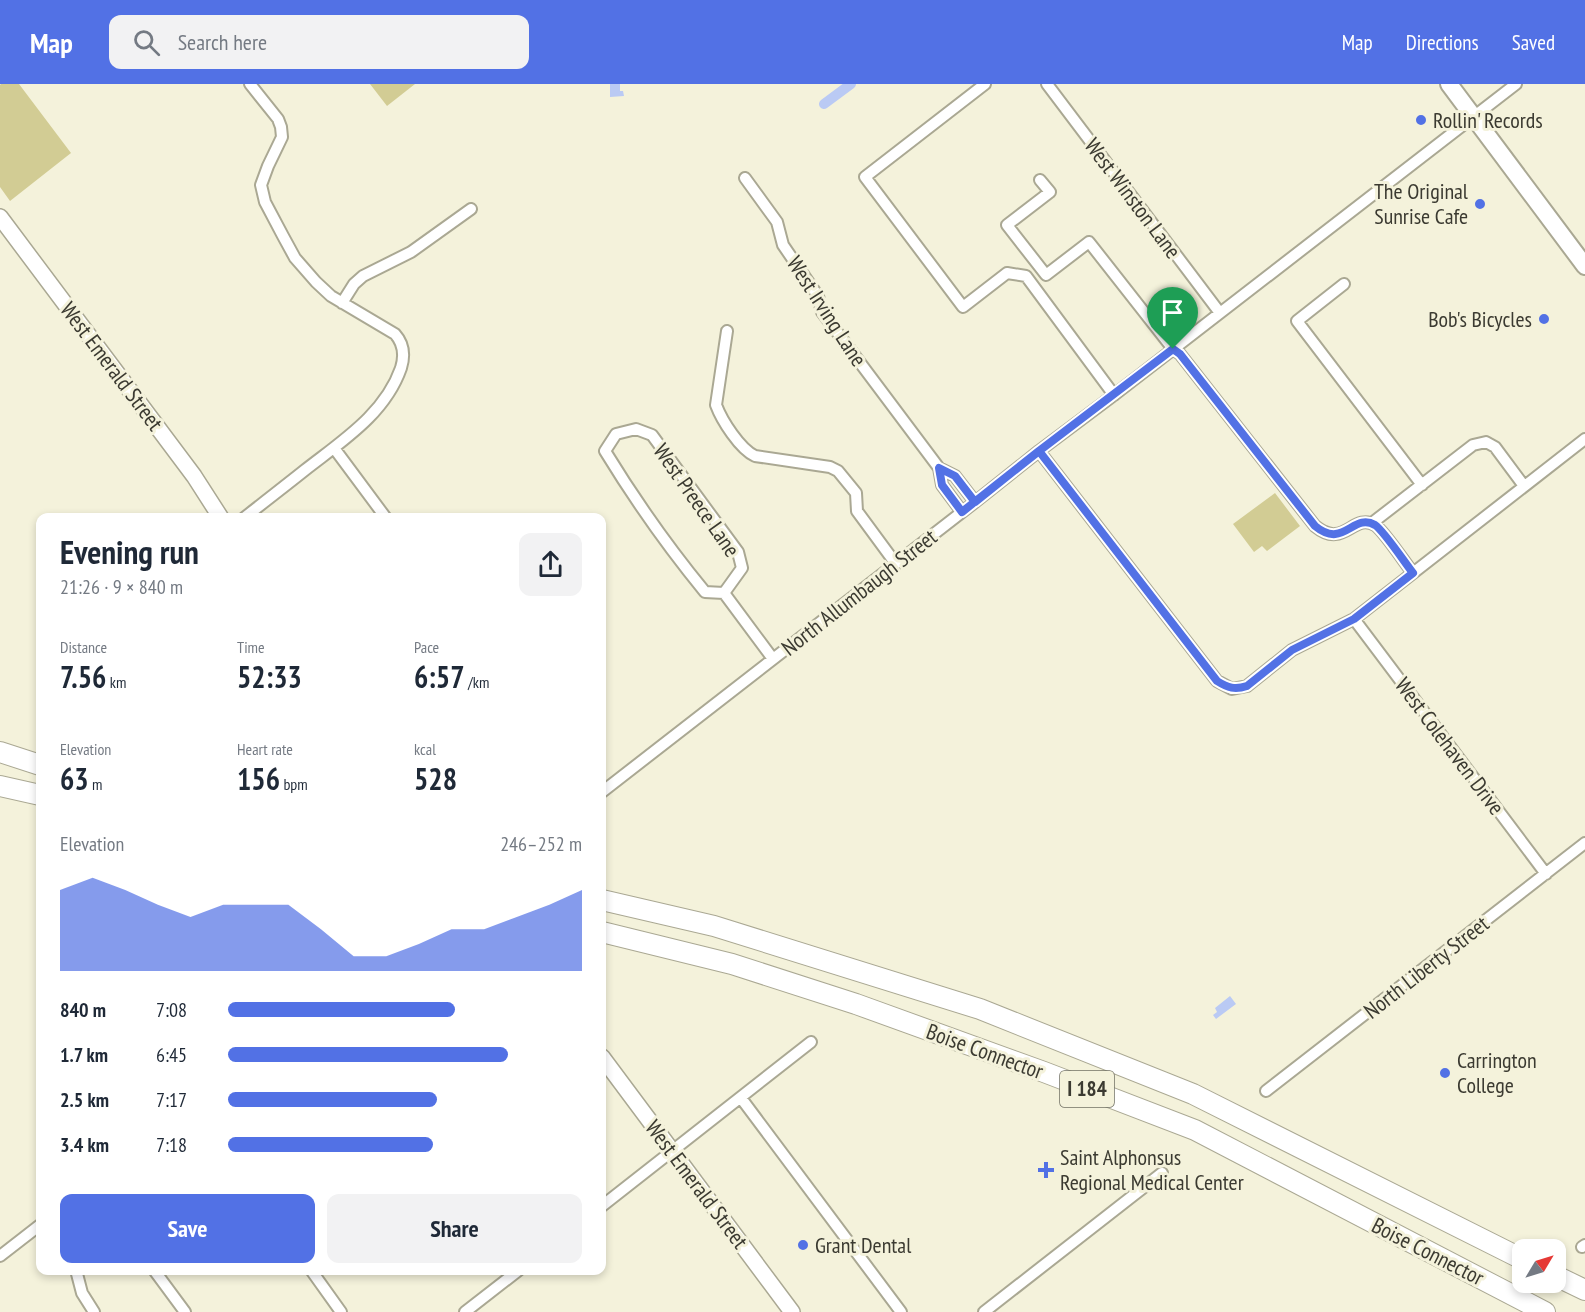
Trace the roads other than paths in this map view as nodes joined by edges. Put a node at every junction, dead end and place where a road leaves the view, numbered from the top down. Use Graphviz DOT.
graph roads {
  1 [pos="250,84"];
  2 [pos="984,84"];
  3 [pos="1047,84"];
  4 [pos="1449,84"];
  5 [pos="1516,84"];
  6 [pos="1473,117"];
  7 [pos="745,178"];
  8 [pos="1040,180"];
  9 [pos="471,209"];
  10 [pos="0,217"];
  11 [pos="1585,266"];
  12 [pos="1344,284"];
  13 [pos="342,303"];
  14 [pos="1220,313"];
  15 [pos="727,331"];
  16 [pos="1173,349"];
  17 [pos="1114,395"];
  18 [pos="1585,439"];
  19 [pos="334,448"];
  20 [pos="1039,451"];
  21 [pos="939,468"];
  22 [pos="1422,484"];
  23 [pos="1524,486"];
  24 [pos="975,502"];
  25 [pos="962,512"];
  26 [pos="218,513"];
  27 [pos="250,513"];
  28 [pos="382,513"];
  29 [pos="1372,523"];
  30 [pos="896,564"];
  31 [pos="1413,573"];
  32 [pos="724,593"];
  33 [pos="1354,619"];
  34 [pos="773,659"];
  35 [pos="0,752"];
  36 [pos="0,760"];
  37 [pos="36,766"];
  38 [pos="36,767"];
  39 [pos="0,786"];
  40 [pos="606,789"];
  41 [pos="36,794"];
  42 [pos="1585,843"];
  43 [pos="1546,874"];
  44 [pos="606,901"];
  45 [pos="606,933"];
  46 [pos="811,1042"];
  47 [pos="606,1062"];
  48 [pos="1266,1091"];
  49 [pos="741,1098"];
  50 [pos="672,1151"];
  51 [pos="1162,1173"];
  52 [pos="606,1203"];
  53 [pos="36,1228"];
  54 [pos="1512,1254"];
  55 [pos="0,1256"];
  56 [pos="77,1275"];
  57 [pos="158,1275"];
  58 [pos="315,1275"];
  59 [pos="513,1275"];
  60 [pos="1566,1281"];
  61 [pos="1585,1290"];
  62 [pos="94,1312"];
  63 [pos="185,1312"];
  64 [pos="341,1312"];
  65 [pos="465,1312"];
  66 [pos="792,1312"];
  67 [pos="901,1312"];
  68 [pos="984,1312"];
  69 [pos="1545,1312"];
  1 -- 13 [label="street"];
  2 -- 17 [label="street"];
  3 -- 14 [label="street, West Winston Lane"];
  4 -- 6 [label="main road"];
  5 -- 6 [label="street, North Allumbaugh Street"];
  6 -- 11 [label="main road"];
  6 -- 14 [label="street, North Allumbaugh Street"];
  7 -- 21 [label="street, West Irving Lane"];
  8 -- 16 [label="street"];
  9 -- 13 [label="street"];
  10 -- 26 [label="main road, West Emerald Street"];
  12 -- 22 [label="street"];
  13 -- 19 [label="street"];
  14 -- 16 [label="street, North Allumbaugh Street"];
  15 -- 30 [label="street"];
  16 -- 17 [label="street, North Allumbaugh Street"];
  16 -- 29 [label="street"];
  17 -- 20 [label="street, North Allumbaugh Street"];
  18 -- 23 [label="street"];
  19 -- 27 [label="street"];
  19 -- 28 [label="street"];
  20 -- 24 [label="street, North Allumbaugh Street"];
  20 -- 33 [label="street"];
  21 -- 24 [label="street, West Irving Lane"];
  21 -- 25 [label="street, West Irving Lane"];
  22 -- 23 [label="street"];
  22 -- 29 [label="street"];
  23 -- 31 [label="street"];
  24 -- 25 [label="street, North Allumbaugh Street"];
  25 -- 30 [label="street, North Allumbaugh Street"];
  29 -- 31 [label="street"];
  30 -- 34 [label="street, North Allumbaugh Street"];
  31 -- 33 [label="street"];
  32 -- 32 [label="street, West Preece Lane"];
  32 -- 34 [label="street, West Preece Lane"];
  33 -- 43 [label="street, West Colehaven Drive"];
  34 -- 40 [label="street, North Allumbaugh Street"];
  35 -- 37 [label="highway"];
  36 -- 38 [label="highway"];
  39 -- 41 [label="highway"];
  42 -- 43 [label="street, North Liberty Street"];
  43 -- 48 [label="street, North Liberty Street"];
  44 -- 54 [label="highway, Boise Connector / I 184"];
  45 -- 69 [label="highway, Boise Connector / I 184"];
  46 -- 49 [label="street"];
  47 -- 50 [label="main road, West Emerald Street"];
  49 -- 50 [label="street"];
  49 -- 67 [label="street"];
  50 -- 52 [label="street"];
  50 -- 66 [label="main road, West Emerald Street"];
  51 -- 68 [label="street"];
  53 -- 55 [label="street"];
  56 -- 62 [label="street"];
  57 -- 63 [label="street"];
  58 -- 64 [label="street"];
  59 -- 65 [label="street"];
  60 -- 61 [label="highway"];
}
